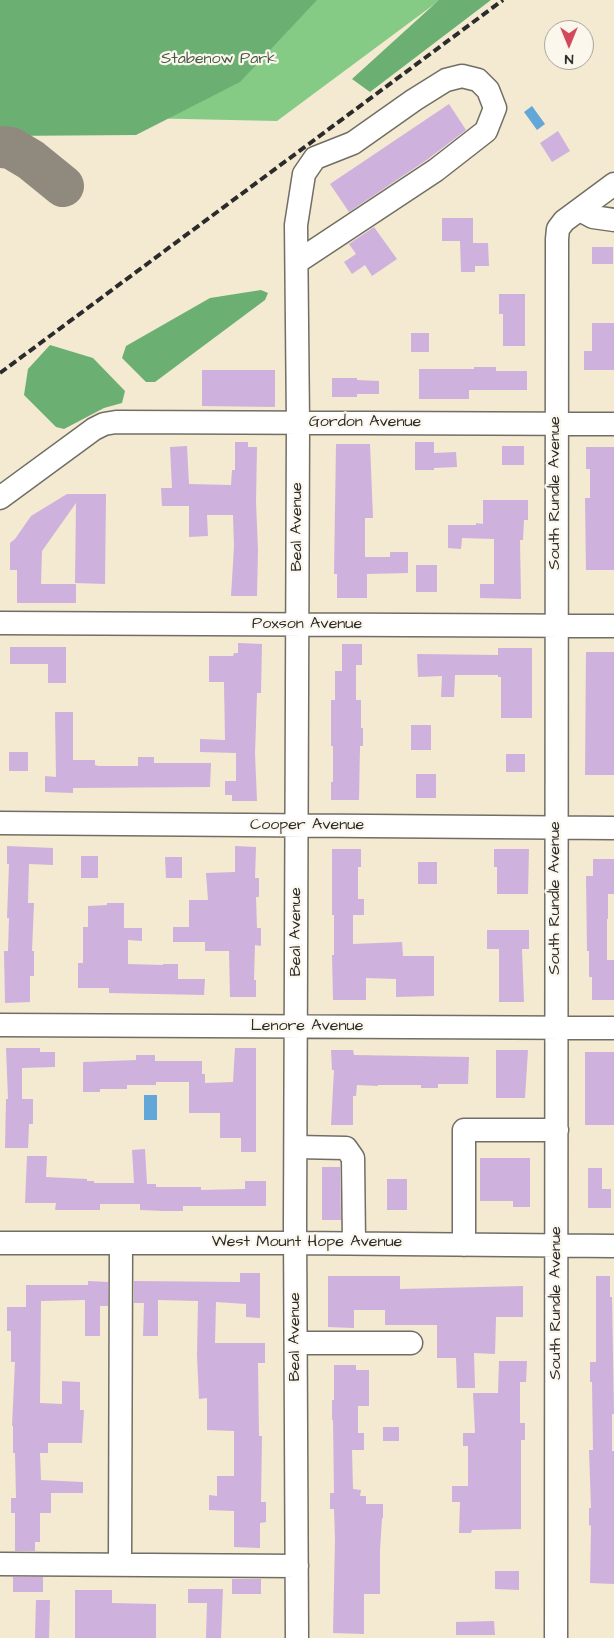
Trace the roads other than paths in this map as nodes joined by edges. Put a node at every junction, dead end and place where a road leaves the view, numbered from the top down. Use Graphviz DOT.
graph roads {
  1 [pos="614,184"];
  2 [pos="580,210"];
  3 [pos="614,220"];
  4 [pos="297,262"];
  5 [pos="298,423"];
  6 [pos="556,423"];
  7 [pos="614,424"];
  8 [pos="0,498"];
  9 [pos="0,623"];
  10 [pos="298,625"];
  11 [pos="557,626"];
  12 [pos="614,626"];
  13 [pos="0,824"];
  14 [pos="296,826"];
  15 [pos="556,827"];
  16 [pos="614,828"];
  17 [pos="0,1025"];
  18 [pos="297,1026"];
  19 [pos="556,1028"];
  20 [pos="614,1028"];
  21 [pos="557,1130"];
  22 [pos="296,1147"];
  23 [pos="0,1243"];
  24 [pos="121,1243"];
  25 [pos="296,1243"];
  26 [pos="354,1244"];
  27 [pos="464,1244"];
  28 [pos="557,1246"];
  29 [pos="614,1246"];
  30 [pos="296,1343"];
  31 [pos="412,1343"];
  32 [pos="0,1564"];
  33 [pos="120,1564"];
  34 [pos="297,1566"];
  35 [pos="297,1638"];
  36 [pos="556,1638"];
  1 -- 2 [label="street, South Rundle Avenue"];
  2 -- 3 [label="street"];
  2 -- 6 [label="street, South Rundle Avenue"];
  4 -- 4 [label="street, Beal Avenue"];
  4 -- 5 [label="street, Beal Avenue"];
  5 -- 6 [label="street, Gordon Avenue"];
  5 -- 8 [label="street, Gordon Avenue"];
  5 -- 10 [label="street, Beal Avenue"];
  6 -- 7 [label="street, Gordon Avenue"];
  6 -- 11 [label="street, South Rundle Avenue"];
  9 -- 10 [label="street, Poxson Avenue"];
  10 -- 11 [label="street, Poxson Avenue"];
  10 -- 14 [label="street, Beal Avenue"];
  11 -- 12 [label="street, Poxson Avenue"];
  11 -- 15 [label="street, South Rundle Avenue"];
  13 -- 14 [label="street, Cooper Avenue"];
  14 -- 15 [label="street, Cooper Avenue"];
  14 -- 18 [label="street, Beal Avenue"];
  15 -- 16 [label="street, Cooper Avenue"];
  15 -- 19 [label="street, South Rundle Avenue"];
  17 -- 18 [label="street, Lenore Avenue"];
  18 -- 19 [label="street, Lenore Avenue"];
  18 -- 22 [label="street, Beal Avenue"];
  19 -- 20 [label="street, Lenore Avenue"];
  19 -- 21 [label="street, South Rundle Avenue"];
  21 -- 27 [label="street"];
  21 -- 28 [label="street, South Rundle Avenue"];
  22 -- 25 [label="street, Beal Avenue"];
  22 -- 26 [label="street"];
  23 -- 24 [label="street, West Mount Hope Avenue"];
  24 -- 25 [label="street, West Mount Hope Avenue"];
  24 -- 33 [label="street"];
  25 -- 26 [label="street, West Mount Hope Avenue"];
  25 -- 30 [label="street, Beal Avenue"];
  26 -- 27 [label="street, West Mount Hope Avenue"];
  27 -- 28 [label="street, West Mount Hope Avenue"];
  28 -- 29 [label="street, West Mount Hope Avenue"];
  28 -- 36 [label="street, South Rundle Avenue"];
  30 -- 31 [label="street"];
  30 -- 34 [label="street, Beal Avenue"];
  32 -- 33 [label="street"];
  33 -- 34 [label="street"];
  34 -- 35 [label="street, Beal Avenue"];
}
